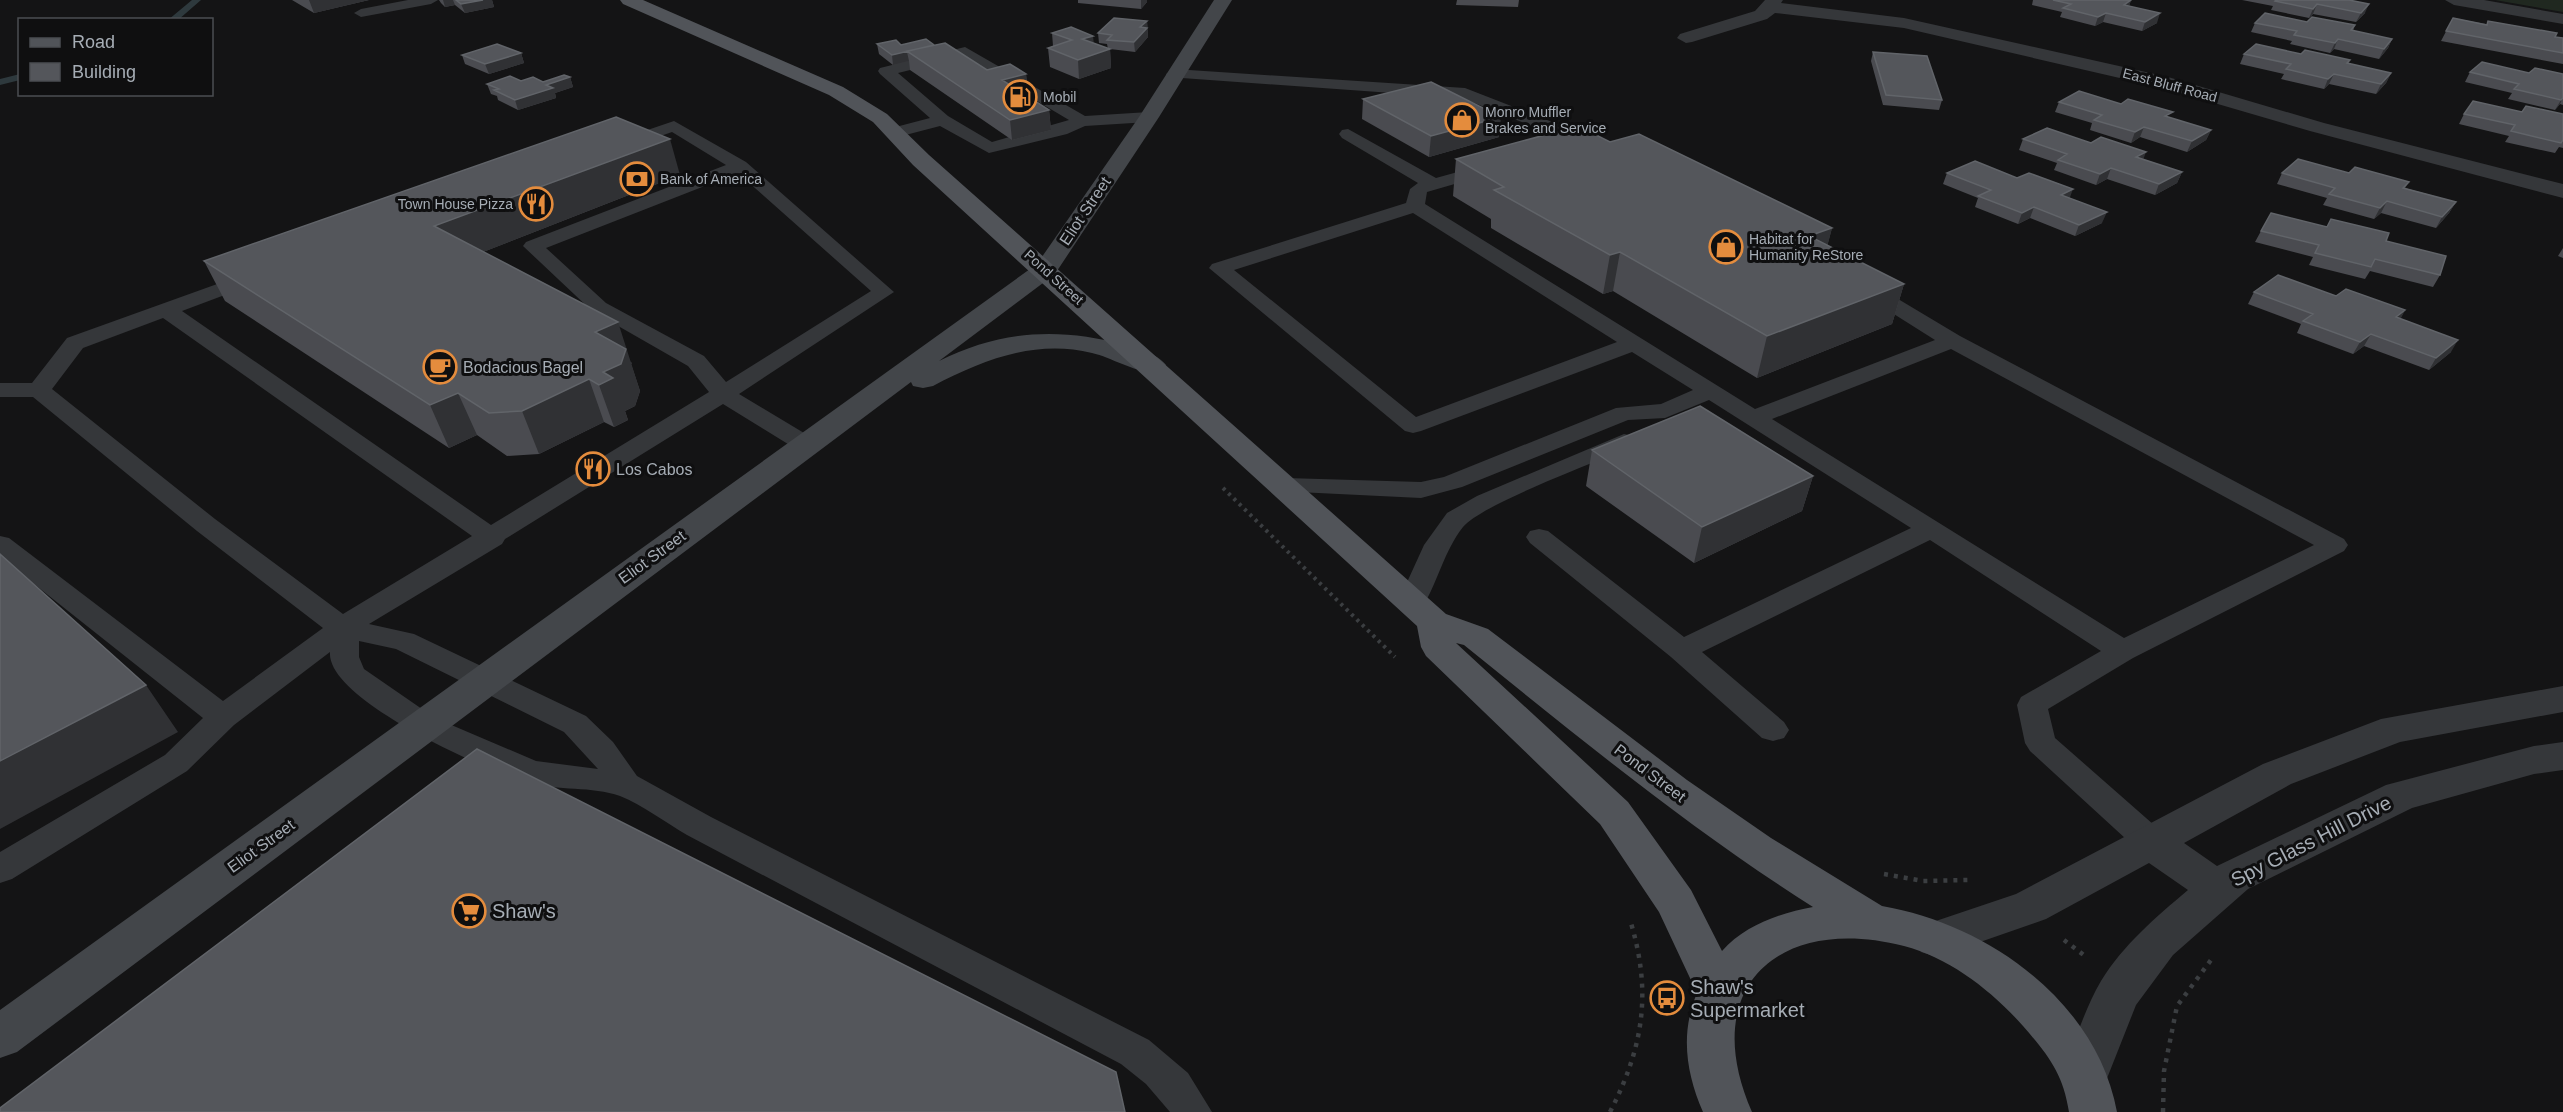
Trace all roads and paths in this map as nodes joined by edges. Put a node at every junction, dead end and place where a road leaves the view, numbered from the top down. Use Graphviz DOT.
graph roads {
  1 [pos="431,0"];
  2 [pos="629,0"];
  3 [pos="1222,0"];
  4 [pos="2454,0"];
  5 [pos="1773,4"];
  6 [pos="362,13"];
  7 [pos="2563,19"];
  8 [pos="1686,38"];
  9 [pos="1174,74"];
  10 [pos="1149,117"];
  11 [pos="942,120"];
  12 [pos="1082,121"];
  13 [pos="894,133"];
  14 [pos="1348,134"];
  15 [pos="1582,140"];
  16 [pos="607,150"];
  17 [pos="1548,150"];
  18 [pos="1604,150"];
  19 [pos="1502,164"];
  20 [pos="740,166"];
  21 [pos="1434,185"];
  22 [pos="2563,191"];
  23 [pos="1415,206"];
  24 [pos="1046,269"];
  25 [pos="275,270"];
  26 [pos="1848,277"];
  27 [pos="166,310"];
  28 [pos="1952,341"];
  29 [pos="1633,344"];
  30 [pos="1152,365"];
  31 [pos="0,390"];
  32 [pos="39,390"];
  33 [pos="1711,391"];
  34 [pos="723,394"];
  35 [pos="852,410"];
  36 [pos="1665,411"];
  37 [pos="1755,417"];
  38 [pos="805,444"];
  39 [pos="1286,486"];
  40 [pos="1222,488"];
  41 [pos="1931,529"];
  42 [pos="1539,537"];
  43 [pos="492,538"];
  44 [pos="0,544"];
  45 [pos="1423,612"];
  46 [pos="342,628"];
  47 [pos="1681,650"];
  48 [pos="2123,651"];
  49 [pos="1400,662"];
  50 [pos="486,681"];
  51 [pos="2563,699"];
  52 [pos="223,717"];
  53 [pos="424,726"];
  54 [pos="1773,730"];
  55 [pos="2563,756"];
  56 [pos="626,785"];
  57 [pos="2134,851"];
  58 [pos="0,869"];
  59 [pos="1875,871"];
  60 [pos="1976,878"];
  61 [pos="2219,890"];
  62 [pos="1628,916"];
  63 [pos="1870,921"];
  64 [pos="2057,933"];
  65 [pos="1937,939"];
  66 [pos="2217,951"];
  67 [pos="2085,956"];
  68 [pos="1719,991"];
  69 [pos="0,1037"];
  70 [pos="2089,1094"];
  71 [pos="1714,1103"];
  72 [pos="1192,1112"];
  73 [pos="1610,1112"];
  74 [pos="2163,1112"];
  1 -- 6 [label="lane"];
  2 -- 13 [label="main road, Pond Street"];
  3 -- 9 [label="main road, Eliot Street"];
  4 -- 7 [label="street"];
  5 -- 8 [label="street"];
  5 -- 22 [label="street, East Bluff Road"];
  9 -- 10 [label="main road, Eliot Street"];
  9 -- 15 [label="lane"];
  10 -- 12 [label="lane"];
  10 -- 24 [label="main road, Eliot Street"];
  11 -- 12 [label="lane"];
  11 -- 12 [label="lane"];
  11 -- 13 [label="lane"];
  13 -- 24 [label="main road, Pond Street"];
  14 -- 21 [label="lane"];
  15 -- 17 [label="lane"];
  15 -- 18 [label="lane"];
  16 -- 20 [label="lane"];
  19 -- 21 [label="lane"];
  20 -- 34 [label="lane"];
  20 -- 34 [label="lane"];
  21 -- 23 [label="lane"];
  23 -- 29 [label="lane"];
  23 -- 29 [label="lane"];
  24 -- 30 [label="main road, Pond Street"];
  24 -- 35 [label="main road, Eliot Street"];
  25 -- 27 [label="lane"];
  26 -- 28 [label="lane"];
  27 -- 32 [label="lane"];
  27 -- 43 [label="lane"];
  28 -- 37 [label="lane"];
  28 -- 48 [label="lane"];
  29 -- 33 [label="lane"];
  30 -- 35 [label="main road"];
  30 -- 39 [label="main road, Pond Street"];
  31 -- 32 [label="lane"];
  32 -- 46 [label="lane"];
  33 -- 36 [label="lane"];
  33 -- 37 [label="lane"];
  34 -- 38 [label="lane"];
  34 -- 43 [label="lane"];
  35 -- 38 [label="main road, Eliot Street"];
  36 -- 39 [label="lane"];
  36 -- 45 [label="lane"];
  37 -- 41 [label="lane"];
  38 -- 50 [label="main road, Eliot Street"];
  39 -- 45 [label="main road, Pond Street"];
  40 -- 49 [label="path"];
  41 -- 47 [label="lane"];
  41 -- 48 [label="lane"];
  42 -- 47 [label="lane"];
  43 -- 46 [label="lane"];
  44 -- 52 [label="lane"];
  45 -- 63 [label="main road, Pond Street"];
  45 -- 68 [label="main road"];
  46 -- 50 [label="lane"];
  46 -- 52 [label="lane"];
  46 -- 53 [label="lane"];
  47 -- 54 [label="lane"];
  48 -- 57 [label="lane"];
  50 -- 53 [label="main road, Eliot Street"];
  50 -- 56 [label="lane"];
  51 -- 57 [label="street"];
  52 -- 58 [label="lane"];
  53 -- 56 [label="lane"];
  53 -- 69 [label="main road, Eliot Street"];
  55 -- 61 [label="street, Spy Glass Hill Drive"];
  56 -- 72 [label="lane"];
  57 -- 61 [label="street"];
  57 -- 65 [label="street"];
  59 -- 60 [label="path"];
  61 -- 70 [label="street, Spy Glass Hill Drive"];
  62 -- 73 [label="path"];
  63 -- 65 [label="main road"];
  63 -- 68 [label="main road"];
  64 -- 67 [label="path"];
  65 -- 70 [label="main road"];
  66 -- 74 [label="path"];
  68 -- 71 [label="main road"];
}
